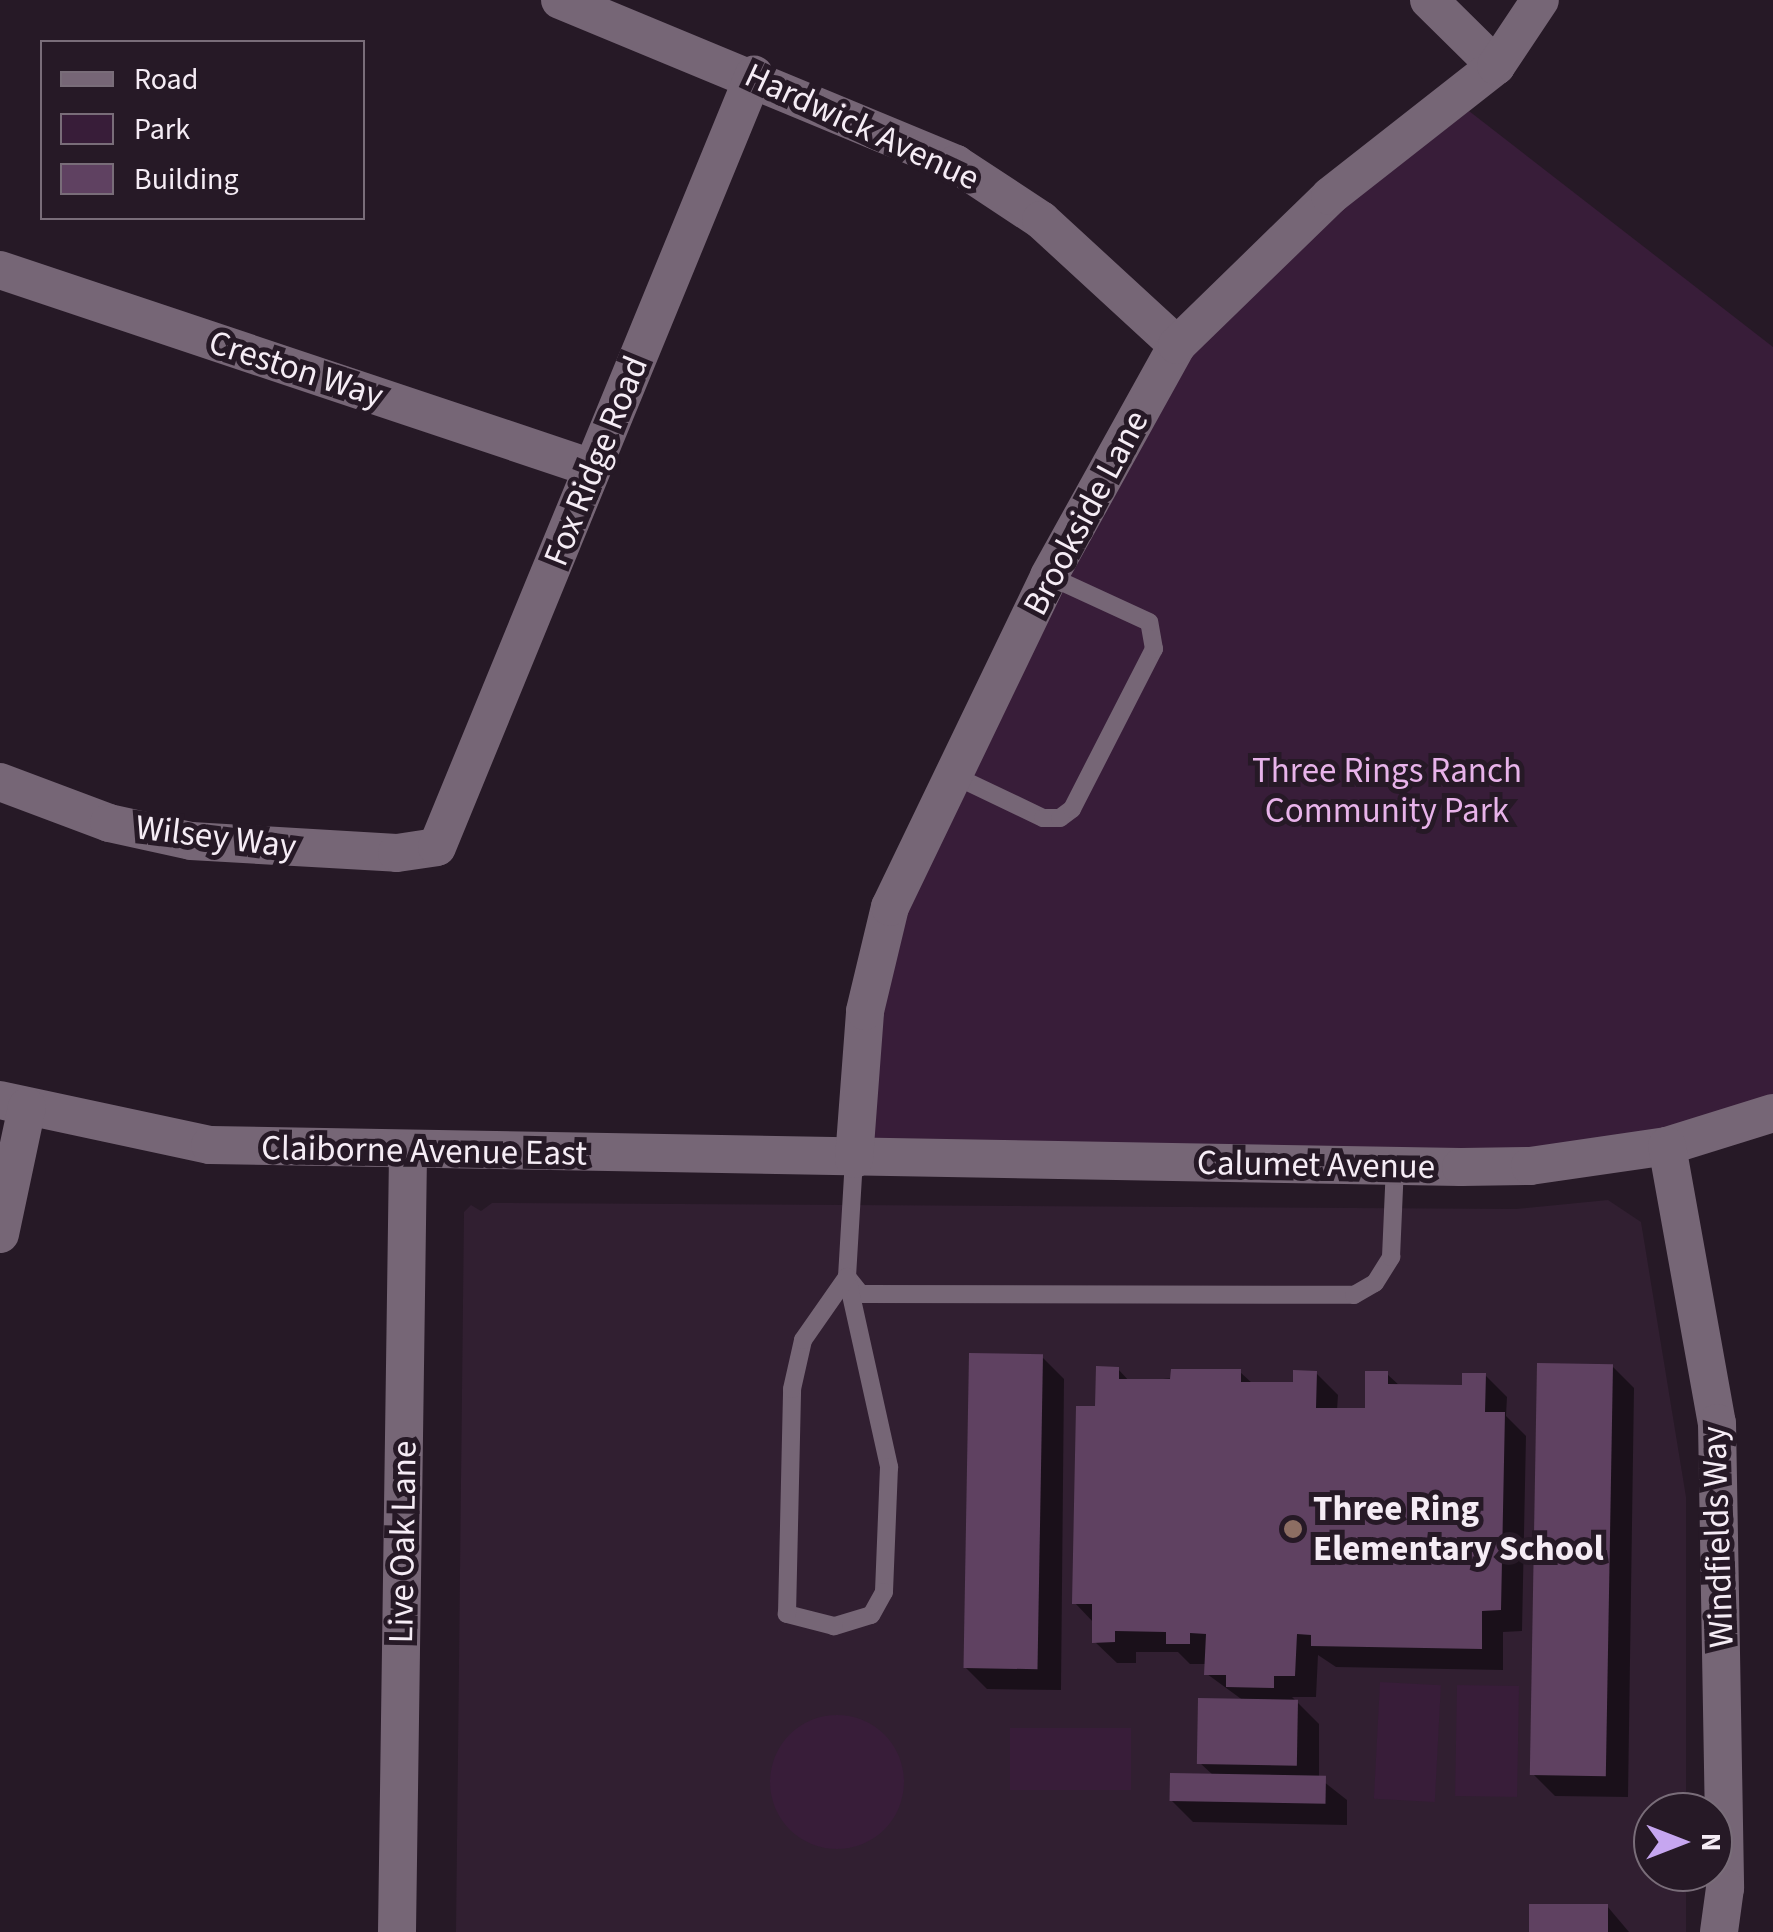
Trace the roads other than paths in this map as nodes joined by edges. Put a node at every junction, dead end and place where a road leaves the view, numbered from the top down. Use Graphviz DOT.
graph roads {
  1 [pos="560,0"];
  2 [pos="1428,0"];
  3 [pos="1540,0"];
  4 [pos="1496,66"];
  5 [pos="754,75"];
  6 [pos="0,270"];
  7 [pos="1177,345"];
  8 [pos="592,468"];
  9 [pos="1049,576"];
  10 [pos="953,775"];
  11 [pos="0,782"];
  12 [pos="438,846"];
  13 [pos="13,1103"];
  14 [pos="1773,1114"];
  15 [pos="1668,1146"];
  16 [pos="408,1152"];
  17 [pos="854,1159"];
  18 [pos="1395,1165"];
  19 [pos="0,1234"];
  20 [pos="847,1278"];
  21 [pos="397,1932"];
  22 [pos="1719,1932"];
  1 -- 5 [label="street, Hardwick Avenue"];
  2 -- 4 [label="street"];
  3 -- 4 [label="street, Brookside Lane"];
  4 -- 7 [label="street, Brookside Lane"];
  5 -- 7 [label="street, Hardwick Avenue"];
  5 -- 8 [label="street, Fox Ridge Road"];
  6 -- 8 [label="street, Creston Way"];
  7 -- 9 [label="street, Brookside Lane"];
  8 -- 12 [label="street, Fox Ridge Road"];
  9 -- 10 [label="street, Brookside Lane"];
  9 -- 10 [label="lane"];
  10 -- 17 [label="street, Brookside Lane"];
  11 -- 12 [label="street, Wilsey Way"];
  13 -- 16 [label="street, Claiborne Avenue East"];
  13 -- 19 [label="street"];
  14 -- 15 [label="street, Calumet Avenue"];
  15 -- 18 [label="street, Calumet Avenue"];
  15 -- 22 [label="street, Windfields Way"];
  16 -- 17 [label="street, Claiborne Avenue East"];
  16 -- 21 [label="street, Live Oak Lane"];
  17 -- 18 [label="street, Calumet Avenue"];
  17 -- 20 [label="lane"];
  18 -- 20 [label="lane"];
  20 -- 20 [label="lane"];
}
